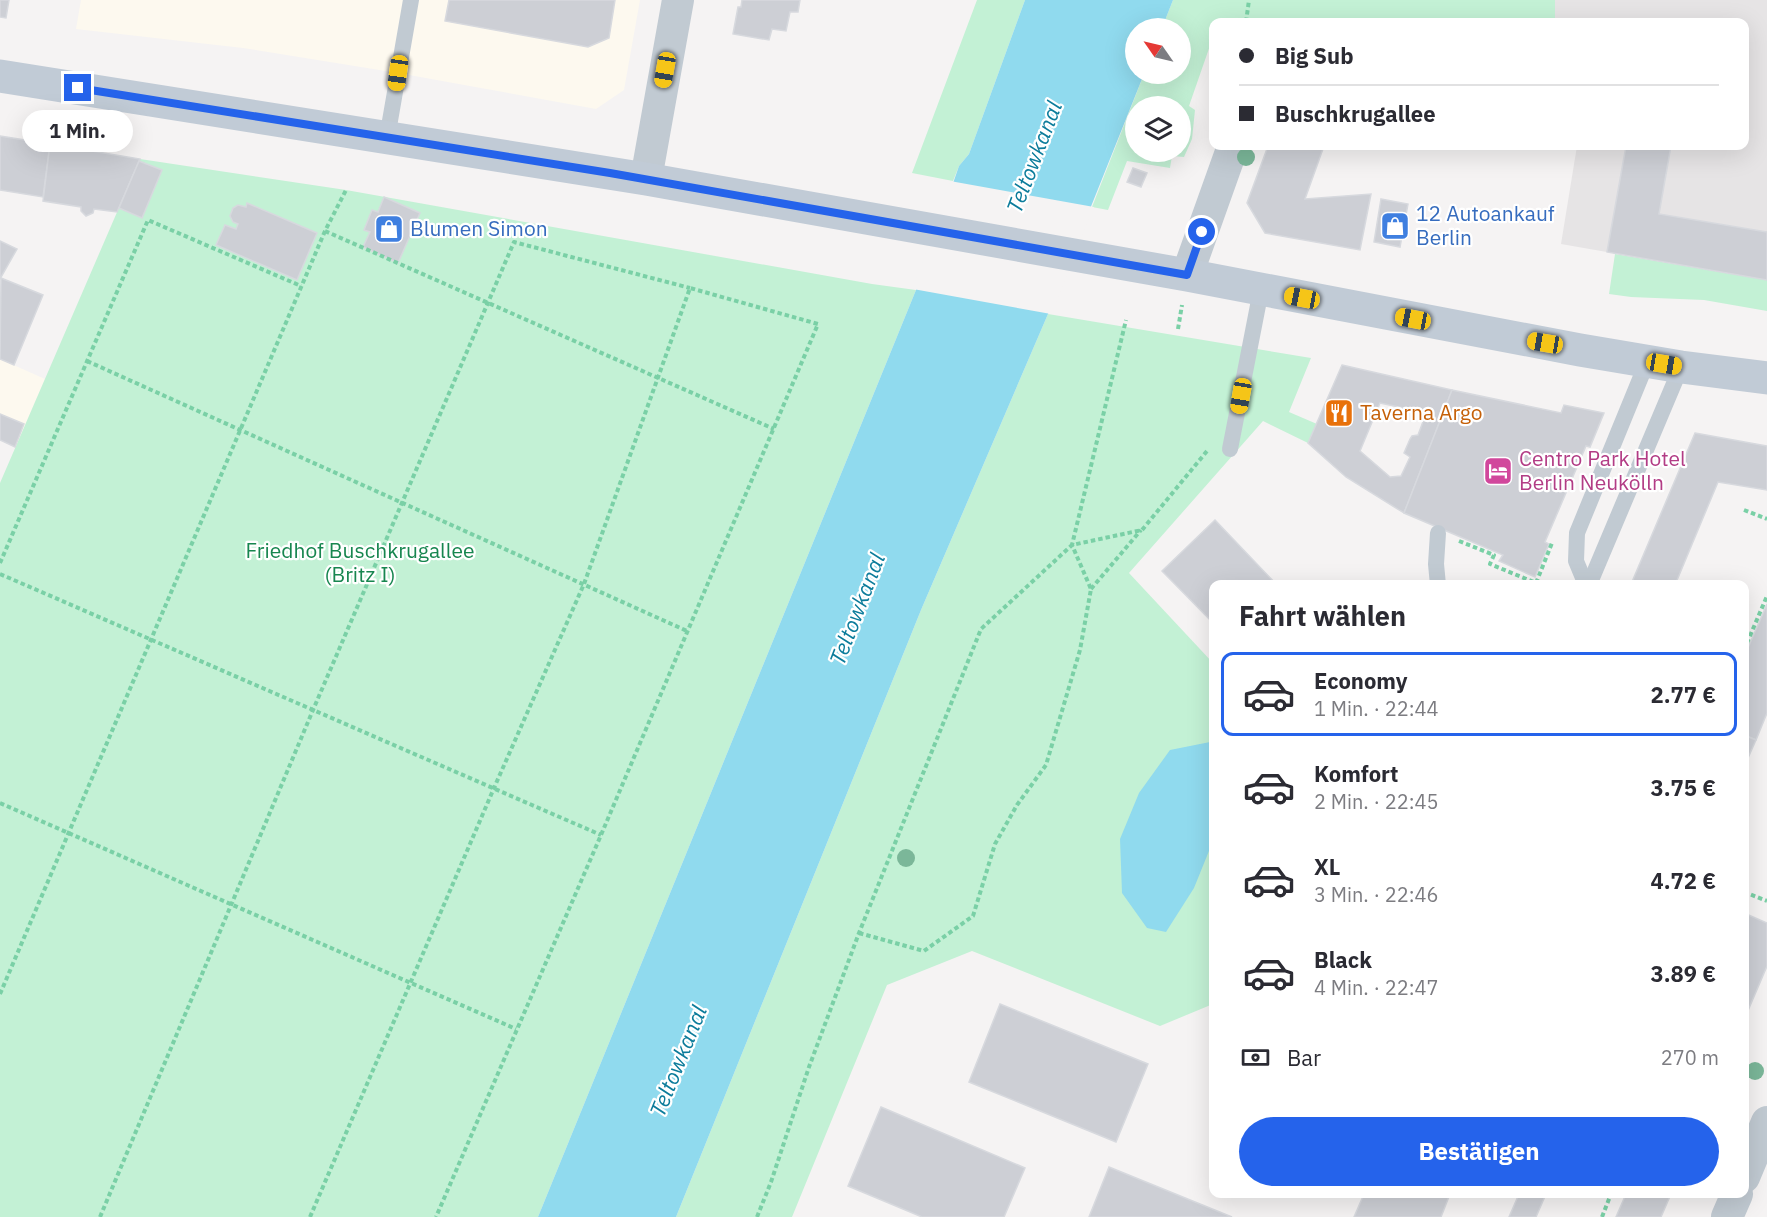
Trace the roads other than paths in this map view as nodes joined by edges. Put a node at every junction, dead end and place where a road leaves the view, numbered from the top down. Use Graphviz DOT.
graph roads {
  1 [pos="411,0"];
  2 [pos="678,0"];
  3 [pos="0,76"];
  4 [pos="387,138"];
  5 [pos="1232,150"];
  6 [pos="646,179"];
  7 [pos="1187,275"];
  8 [pos="1261,290"];
  9 [pos="1647,362"];
  10 [pos="1681,367"];
  11 [pos="1767,378"];
  12 [pos="1230,449"];
  13 [pos="1438,532"];
  14 [pos="1438,580"];
  15 [pos="1586,580"];
  16 [pos="1590,580"];
  17 [pos="1767,1122"];
  18 [pos="1749,1180"];
  19 [pos="1738,1198"];
  20 [pos="1727,1217"];
  1 -- 4 [label="lane"];
  2 -- 6 [label="street"];
  3 -- 4 [label="main road"];
  4 -- 6 [label="main road"];
  5 -- 7 [label="street"];
  6 -- 7 [label="main road"];
  7 -- 8 [label="main road"];
  8 -- 9 [label="main road"];
  8 -- 12 [label="lane"];
  9 -- 10 [label="main road"];
  9 -- 15 [label="lane"];
  10 -- 11 [label="main road"];
  10 -- 16 [label="lane"];
  13 -- 14 [label="lane"];
  17 -- 18 [label="street"];
  19 -- 20 [label="street"];
}
